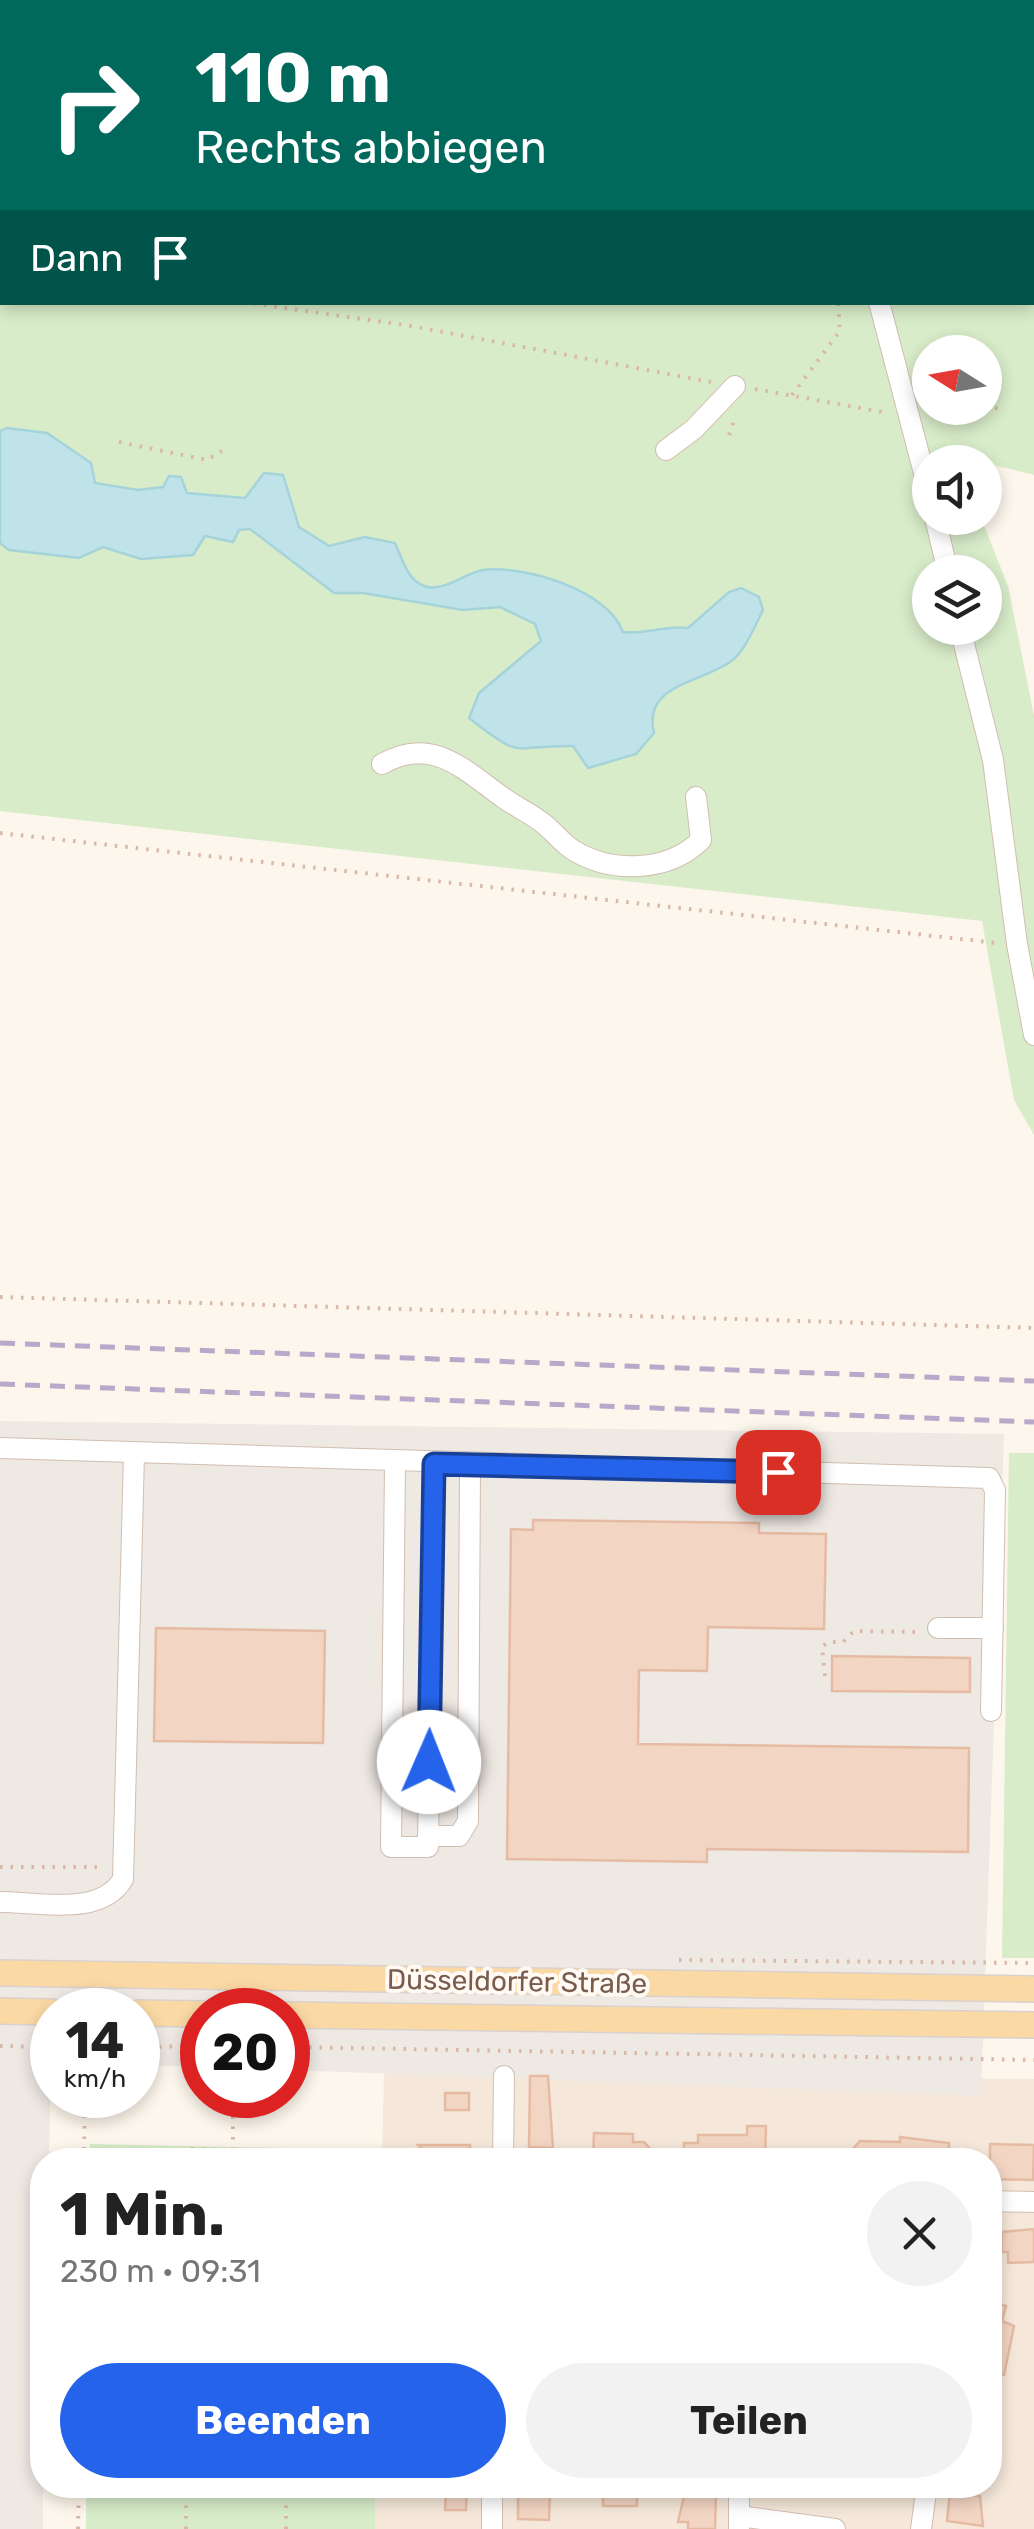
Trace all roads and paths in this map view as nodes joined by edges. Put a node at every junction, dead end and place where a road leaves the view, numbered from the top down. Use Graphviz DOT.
graph roads {
  1 [pos="263,305"];
  2 [pos="838,305"];
  3 [pos="880,305"];
  4 [pos="735,386"];
  5 [pos="792,395"];
  6 [pos="910,417"];
  7 [pos="119,442"];
  8 [pos="917,445"];
  9 [pos="225,449"];
  10 [pos="666,450"];
  11 [pos="964,645"];
  12 [pos="382,764"];
  13 [pos="696,796"];
  14 [pos="0,833"];
  15 [pos="1017,944"];
  16 [pos="1034,1036"];
  17 [pos="0,1297"];
  18 [pos="1034,1328"];
  19 [pos="0,1448"];
  20 [pos="134,1454"];
  21 [pos="394,1463"];
  22 [pos="434,1464"];
  23 [pos="470,1464"];
  24 [pos="938,1628"];
  25 [pos="993,1628"];
  26 [pos="825,1676"];
  27 [pos="991,1711"];
  28 [pos="428,1836"];
  29 [pos="0,1902"];
  30 [pos="0,1973"];
  31 [pos="1034,1989"];
  32 [pos="0,2011"];
  33 [pos="30,2012"];
  34 [pos="310,2015"];
  35 [pos="1034,2025"];
  36 [pos="0,2046"];
  37 [pos="30,2047"];
  38 [pos="310,2047"];
  39 [pos="1034,2060"];
  40 [pos="504,2076"];
  41 [pos="85,2118"];
  42 [pos="233,2118"];
  43 [pos="84,2148"];
  44 [pos="233,2148"];
  45 [pos="503,2148"];
  46 [pos="1002,2201"];
  47 [pos="1034,2202"];
  48 [pos="79,2498"];
  49 [pos="186,2498"];
  50 [pos="286,2498"];
  51 [pos="492,2498"];
  52 [pos="926,2498"];
  53 [pos="739,2523"];
  54 [pos="78,2529"];
  55 [pos="186,2529"];
  56 [pos="286,2529"];
  57 [pos="492,2529"];
  58 [pos="835,2529"];
  59 [pos="921,2529"];
  1 -- 4 [label="path"];
  2 -- 5 [label="path"];
  3 -- 6 [label="street"];
  4 -- 5 [label="path"];
  4 -- 10 [label="street"];
  5 -- 6 [label="path"];
  6 -- 8 [label="street"];
  7 -- 9 [label="path"];
  11 -- 15 [label="street"];
  12 -- 13 [label="street"];
  14 -- 15 [label="path"];
  15 -- 16 [label="street"];
  17 -- 18 [label="path"];
  19 -- 20 [label="street"];
  20 -- 21 [label="street"];
  20 -- 29 [label="street"];
  21 -- 22 [label="street"];
  21 -- 28 [label="street"];
  22 -- 23 [label="street"];
  22 -- 28 [label="street"];
  23 -- 25 [label="street"];
  23 -- 28 [label="street"];
  24 -- 25 [label="street"];
  24 -- 26 [label="path"];
  25 -- 27 [label="street"];
  30 -- 31 [label="main road, Düsseldorfer Straße"];
  32 -- 33 [label="main road"];
  34 -- 35 [label="main road, Düsseldorfer Straße"];
  36 -- 37 [label="path"];
  38 -- 39 [label="path"];
  40 -- 45 [label="street"];
  41 -- 43 [label="path"];
  42 -- 44 [label="path"];
  46 -- 47 [label="street"];
  48 -- 54 [label="path"];
  49 -- 55 [label="path"];
  50 -- 56 [label="path"];
  51 -- 57 [label="street"];
  52 -- 59 [label="street"];
  53 -- 58 [label="street"];
}
